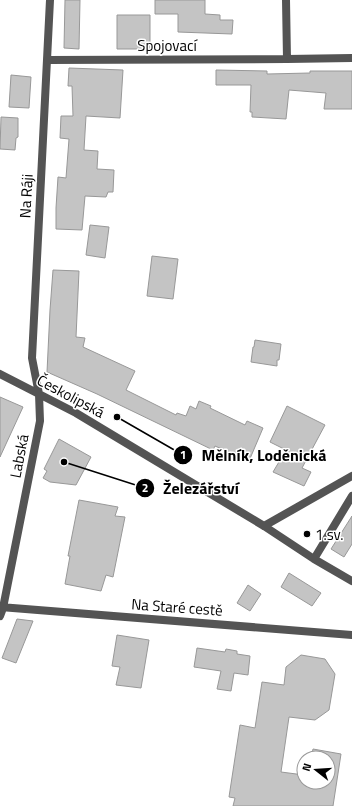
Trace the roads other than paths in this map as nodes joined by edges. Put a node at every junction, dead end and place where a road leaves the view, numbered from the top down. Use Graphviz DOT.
graph roads {
  1 [pos="50,0"];
  2 [pos="286,0"];
  3 [pos="352,58"];
  4 [pos="287,59"];
  5 [pos="48,60"];
  6 [pos="0,374"];
  7 [pos="39,394"];
  8 [pos="352,476"];
  9 [pos="352,496"];
  10 [pos="264,526"];
  11 [pos="314,559"];
  12 [pos="352,581"];
  13 [pos="1,608"];
  14 [pos="0,616"];
  15 [pos="352,635"];
  1 -- 5 [label="street, Na Ráji"];
  2 -- 4 [label="street"];
  3 -- 4 [label="street, Spojovací"];
  4 -- 5 [label="street, Spojovací"];
  5 -- 7 [label="street, Na Ráji"];
  6 -- 7 [label="street, Českolipská"];
  7 -- 10 [label="street, Českolipská"];
  7 -- 13 [label="street, Labská"];
  8 -- 10 [label="street"];
  9 -- 11 [label="street"];
  10 -- 11 [label="street, Českolipská"];
  11 -- 12 [label="street, Českolipská"];
  13 -- 14 [label="street, Labská"];
  13 -- 15 [label="street, Na Staré cestě"];
}
